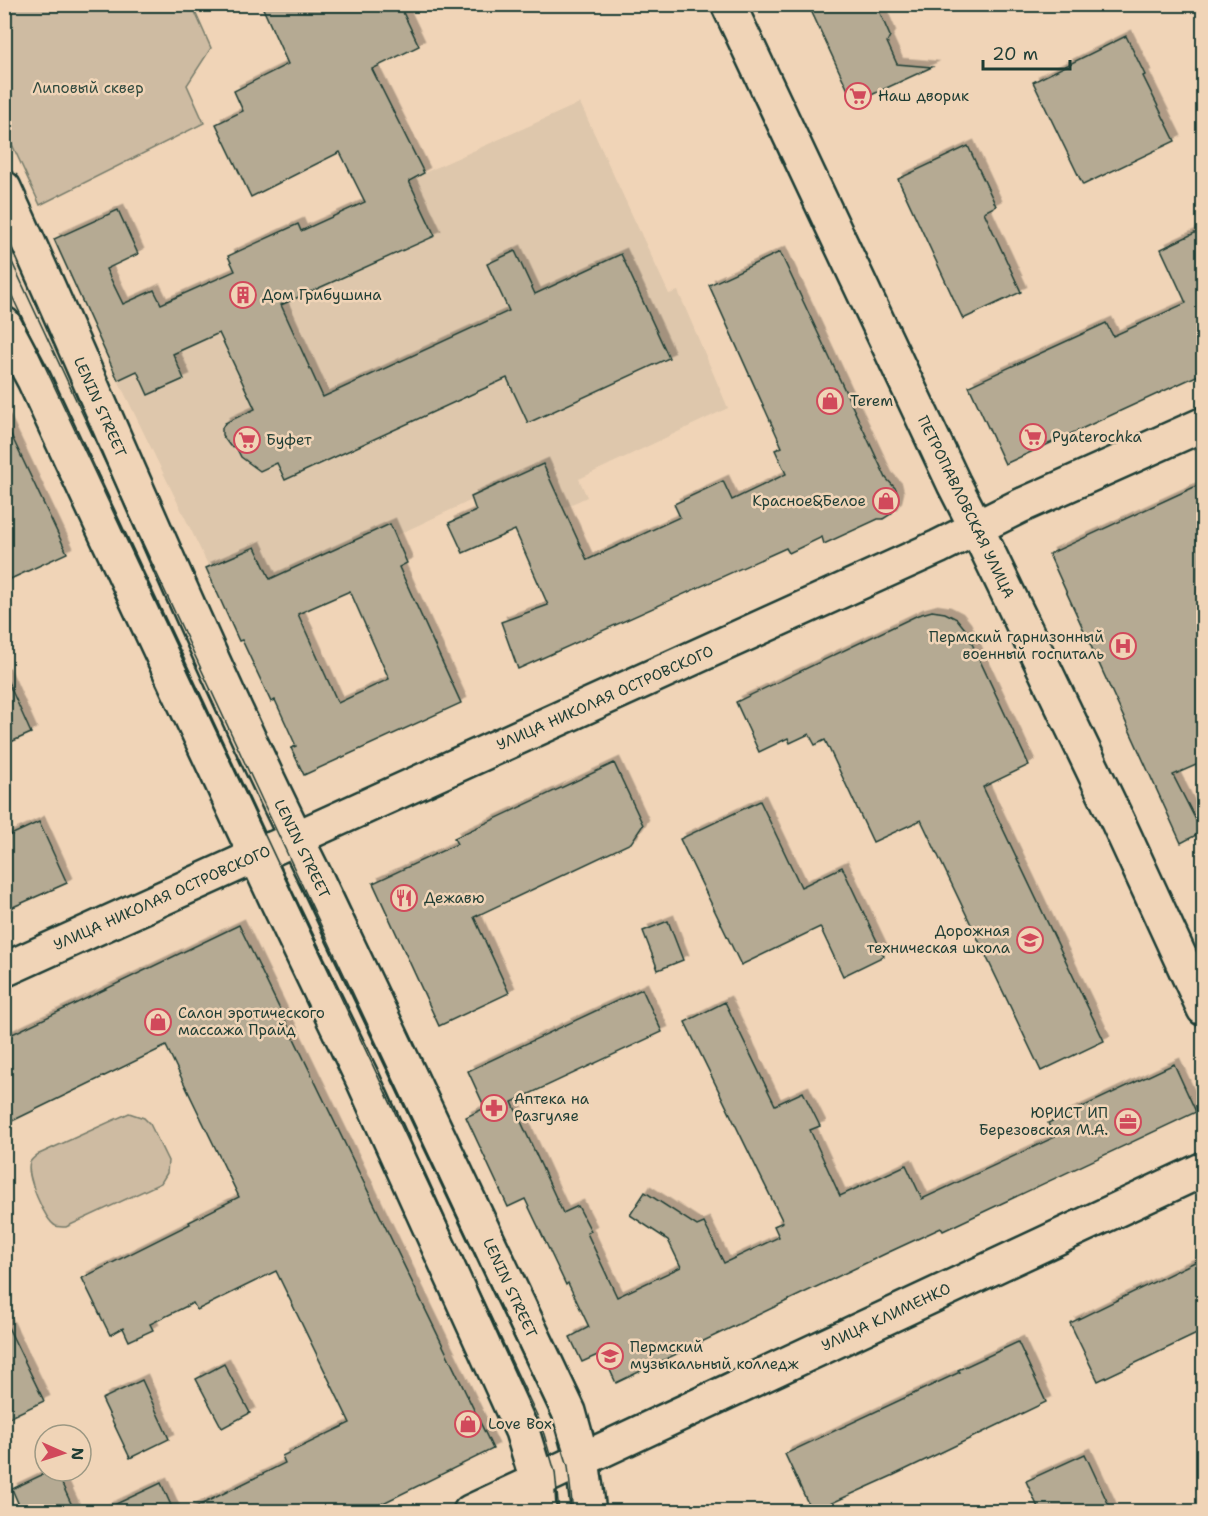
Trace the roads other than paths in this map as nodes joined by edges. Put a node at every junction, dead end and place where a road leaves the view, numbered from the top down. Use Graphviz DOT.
graph roads {
  1 [pos="728,4"];
  2 [pos="4,188"];
  3 [pos="4,324"];
  4 [pos="1203,424"];
  5 [pos="976,527"];
  6 [pos="274,847"];
  7 [pos="4,970"];
  8 [pos="1203,1009"];
  9 [pos="1203,1169"];
  10 [pos="582,1459"];
  11 [pos="538,1496"];
  12 [pos="470,1512"];
  13 [pos="590,1512"];
  1 -- 5 [label="street, ПЕТРОПАВЛОВСКАЯ УЛИЦА"];
  2 -- 6 [label="street, LENIN STREET"];
  3 -- 6 [label="street, LENIN STREET"];
  4 -- 5 [label="street, УЛИЦА НИКОЛАЯ ОСТРОВСКОГО"];
  5 -- 6 [label="street, УЛИЦА НИКОЛАЯ ОСТРОВСКОГО"];
  5 -- 8 [label="street, ПЕТРОПАВЛОВСКАЯ УЛИЦА"];
  6 -- 7 [label="street, УЛИЦА НИКОЛАЯ ОСТРОВСКОГО"];
  6 -- 10 [label="street, LENIN STREET"];
  6 -- 11 [label="street, LENIN STREET"];
  9 -- 10 [label="street, УЛИЦА КЛИМЕНКО"];
  10 -- 11 [label="street, УЛИЦА КЛИМЕНКО"];
  10 -- 13 [label="street, LENIN STREET"];
  11 -- 12 [label="street, УЛИЦА КЛИМЕНКО"];
}
